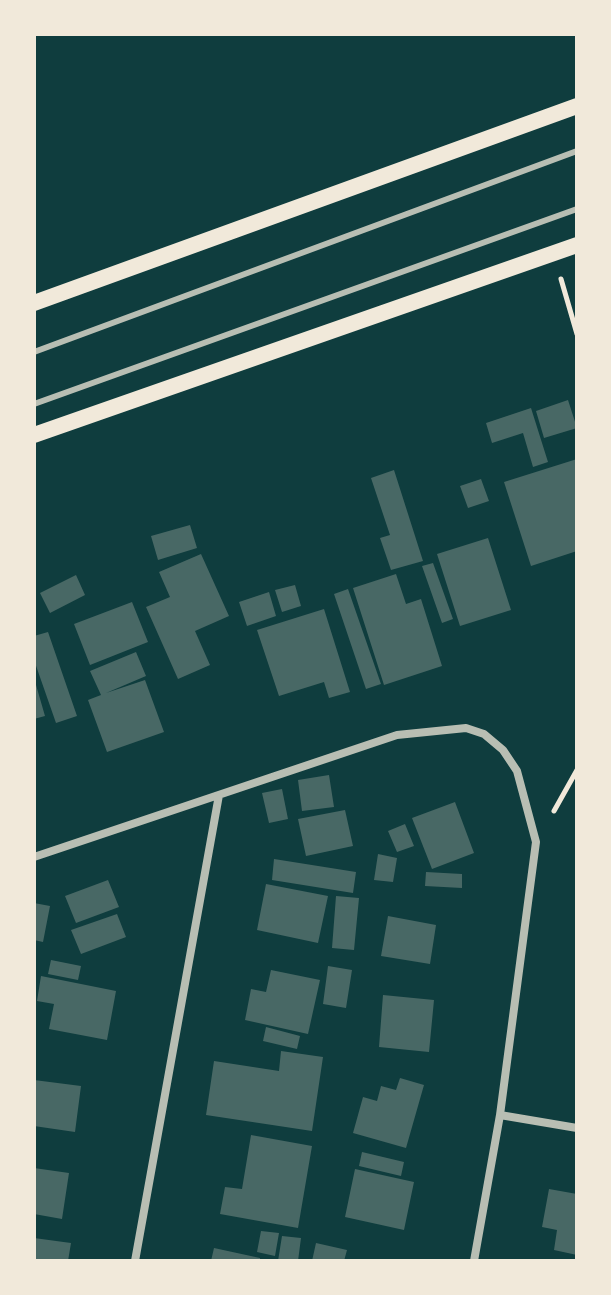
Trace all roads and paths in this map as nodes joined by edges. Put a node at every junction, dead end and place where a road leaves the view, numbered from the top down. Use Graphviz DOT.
graph roads {
  1 [pos="577,106"];
  2 [pos="577,151"];
  3 [pos="577,209"];
  4 [pos="577,245"];
  5 [pos="553,252"];
  6 [pos="34,303"];
  7 [pos="577,334"];
  8 [pos="34,352"];
  9 [pos="34,404"];
  10 [pos="34,435"];
  11 [pos="219,795"];
  12 [pos="34,857"];
  13 [pos="500,1115"];
  14 [pos="577,1128"];
  15 [pos="135,1261"];
  16 [pos="474,1261"];
  1 -- 6 [label="main road"];
  2 -- 8 [label="lane"];
  3 -- 9 [label="lane"];
  4 -- 5 [label="main road"];
  5 -- 7 [label="path"];
  5 -- 10 [label="main road"];
  11 -- 12 [label="street"];
  11 -- 13 [label="street"];
  11 -- 15 [label="street"];
  13 -- 14 [label="street"];
  13 -- 16 [label="street"];
}
